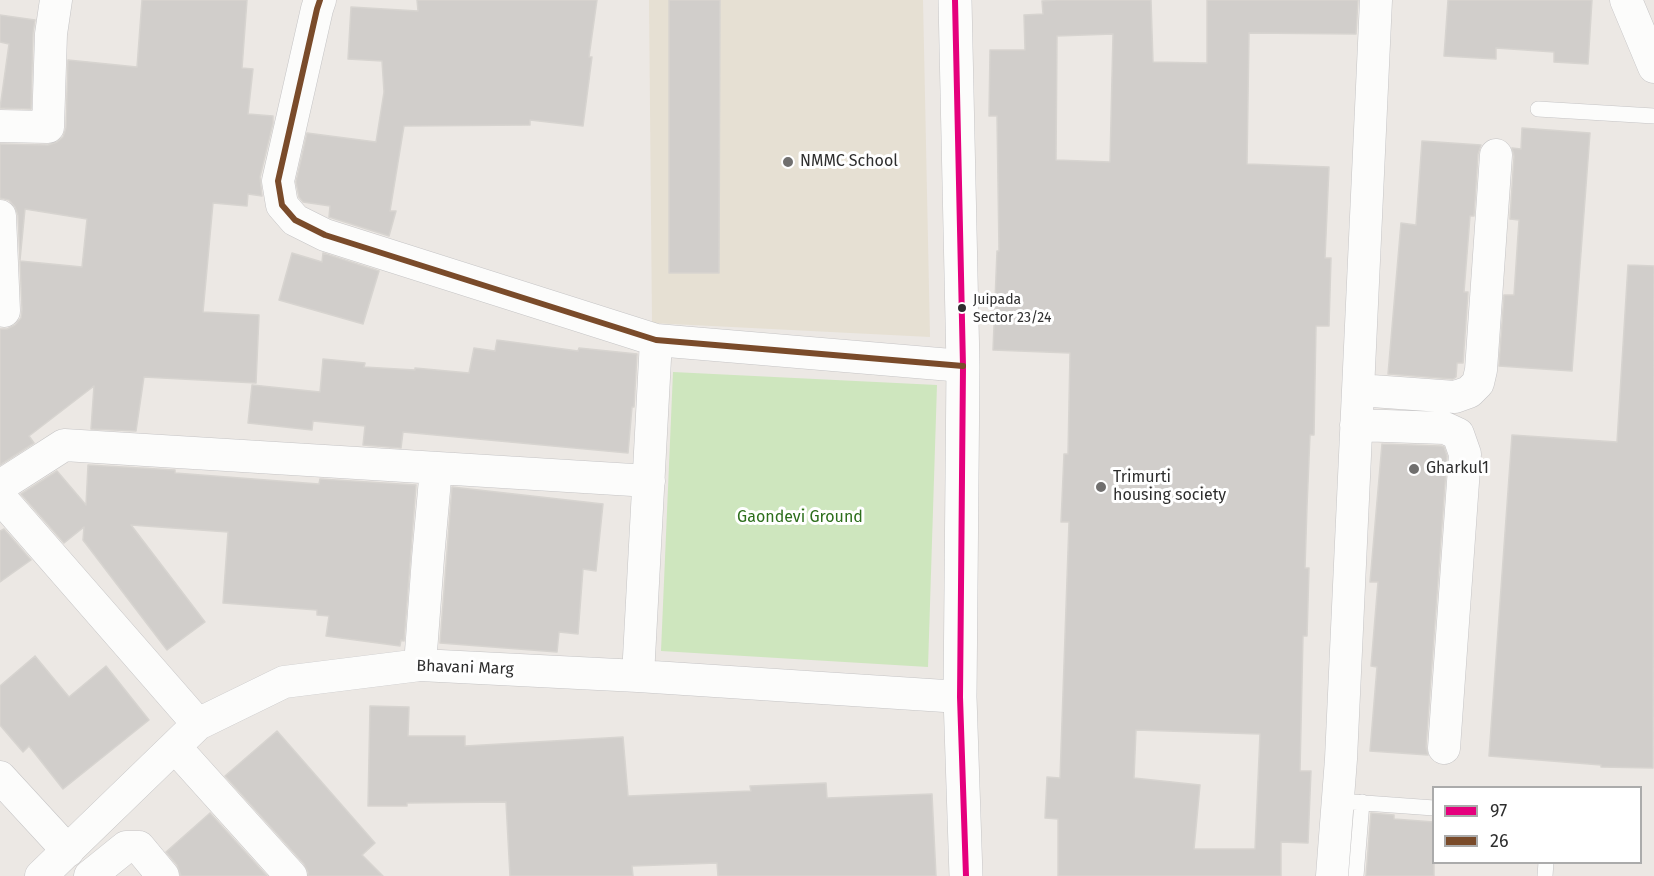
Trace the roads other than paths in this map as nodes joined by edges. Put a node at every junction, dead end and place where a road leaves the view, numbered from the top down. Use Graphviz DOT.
graph roads {
  1 [pos="56,0"];
  2 [pos="320,0"];
  3 [pos="955,0"];
  4 [pos="1376,0"];
  5 [pos="1626,0"];
  6 [pos="1654,67"];
  7 [pos="1539,109"];
  8 [pos="1654,116"];
  9 [pos="0,126"];
  10 [pos="1496,155"];
  11 [pos="0,216"];
  12 [pos="0,310"];
  13 [pos="657,340"];
  14 [pos="963,366"];
  15 [pos="1358,390"];
  16 [pos="1356,425"];
  17 [pos="436,468"];
  18 [pos="648,481"];
  19 [pos="0,486"];
  20 [pos="0,497"];
  21 [pos="420,665"];
  22 [pos="638,676"];
  23 [pos="960,697"];
  24 [pos="198,724"];
  25 [pos="175,747"];
  26 [pos="1444,748"];
  27 [pos="0,777"];
  28 [pos="1349,801"];
  29 [pos="1432,808"];
  30 [pos="68,851"];
  31 [pos="41,876"];
  32 [pos="90,876"];
  33 [pos="164,876"];
  34 [pos="291,876"];
  35 [pos="966,876"];
  36 [pos="1332,876"];
  37 [pos="1356,876"];
  1 -- 9 [label="street"];
  2 -- 13 [label="street"];
  3 -- 14 [label="main road"];
  4 -- 15 [label="street"];
  5 -- 6 [label="street"];
  7 -- 8 [label="lane"];
  10 -- 15 [label="street"];
  11 -- 12 [label="street"];
  13 -- 14 [label="street"];
  13 -- 18 [label="street"];
  14 -- 23 [label="main road"];
  15 -- 16 [label="street"];
  16 -- 26 [label="street"];
  16 -- 28 [label="street"];
  17 -- 18 [label="street"];
  17 -- 19 [label="street"];
  17 -- 21 [label="street"];
  18 -- 22 [label="street"];
  20 -- 24 [label="street"];
  21 -- 22 [label="street, Bhavani Marg"];
  21 -- 24 [label="street, Bhavani Marg"];
  22 -- 23 [label="street, Bhavani Marg"];
  23 -- 35 [label="main road"];
  24 -- 25 [label="street, Bhavani Marg"];
  25 -- 30 [label="street, Bhavani Marg"];
  25 -- 34 [label="street"];
  27 -- 30 [label="street"];
  28 -- 29 [label="lane"];
  28 -- 36 [label="street"];
  28 -- 37 [label="lane"];
  30 -- 31 [label="street, Bhavani Marg"];
  32 -- 33 [label="street"];
}
